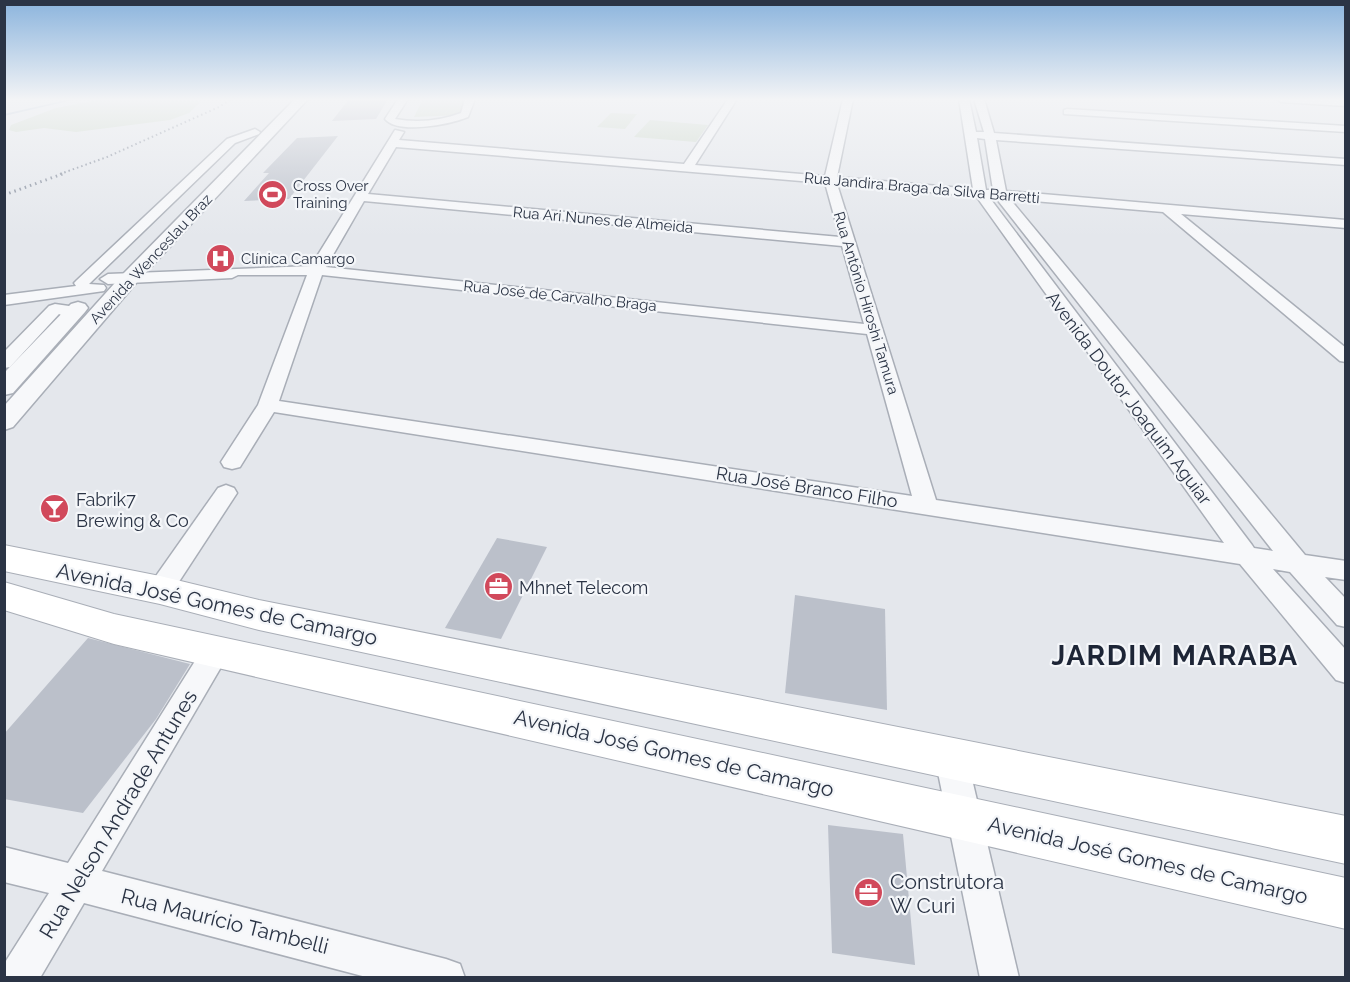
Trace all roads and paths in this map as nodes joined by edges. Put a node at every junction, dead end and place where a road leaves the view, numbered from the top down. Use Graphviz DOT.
graph roads {
  1 [pos="228,145"];
  2 [pos="242,145"];
  3 [pos="248,145"];
  4 [pos="390,145"];
  5 [pos="469,145"];
  6 [pos="702,145"];
  7 [pos="838,145"];
  8 [pos="981,145"];
  9 [pos="984,145"];
  10 [pos="1105,145"];
  11 [pos="1346,162"];
  12 [pos="687,168"];
  13 [pos="830,180"];
  14 [pos="980,193"];
  15 [pos="1000,195"];
  16 [pos="360,197"];
  17 [pos="1167,209"];
  18 [pos="1346,224"];
  19 [pos="847,242"];
  20 [pos="316,270"];
  21 [pos="107,279"];
  22 [pos="4,300"];
  23 [pos="44,303"];
  24 [pos="72,315"];
  25 [pos="875,330"];
  26 [pos="1346,357"];
  27 [pos="4,363"];
  28 [pos="4,388"];
  29 [pos="268,405"];
  30 [pos="4,422"];
  31 [pos="232,462"];
  32 [pos="226,493"];
  33 [pos="926,505"];
  34 [pos="1247,555"];
  35 [pos="4,558"];
  36 [pos="1296,563"];
  37 [pos="1346,571"];
  38 [pos="160,590"];
  39 [pos="4,596"];
  40 [pos="1346,617"];
  41 [pos="217,650"];
  42 [pos="1346,671"];
  43 [pos="951,758"];
  44 [pos="963,818"];
  45 [pos="1346,840"];
  46 [pos="4,864"];
  47 [pos="77,883"];
  48 [pos="1346,904"];
  49 [pos="18,978"];
  50 [pos="446,978"];
  51 [pos="1000,978"];
  1 -- 21 [label="street"];
  2 -- 21 [label="street, Avenida Wenceslau Braz"];
  3 -- 21 [label="street, Avenida Wenceslau Braz"];
  4 -- 16 [label="street, Rua Jandira Braga da Silva Barretti"];
  5 -- 12 [label="street, Rua Jandira Braga da Silva Barretti"];
  6 -- 12 [label="street"];
  7 -- 13 [label="street, Rua Antônio Hiroshi Tamura"];
  8 -- 14 [label="street, Avenida Doutor Joaquim Aguiar"];
  9 -- 15 [label="street, Avenida Doutor Joaquim Aguiar"];
  10 -- 11 [label="street"];
  12 -- 13 [label="street, Rua Jandira Braga da Silva Barretti"];
  13 -- 14 [label="street, Rua Jandira Braga da Silva Barretti"];
  13 -- 19 [label="street, Rua Antônio Hiroshi Tamura"];
  14 -- 15 [label="street, Rua Jandira Braga da Silva Barretti"];
  14 -- 34 [label="street, Avenida Doutor Joaquim Aguiar"];
  15 -- 17 [label="street, Rua Jandira Braga da Silva Barretti"];
  15 -- 36 [label="street, Avenida Doutor Joaquim Aguiar"];
  16 -- 19 [label="street, Rua Ari Nunes de Almeida"];
  16 -- 20 [label="street"];
  17 -- 18 [label="street, Rua Jandira Braga da Silva Barretti"];
  17 -- 26 [label="street"];
  19 -- 25 [label="street, Rua Antônio Hiroshi Tamura"];
  20 -- 21 [label="street, Rua José de Carvalho Braga"];
  20 -- 25 [label="street, Rua José de Carvalho Braga"];
  20 -- 29 [label="street"];
  21 -- 23 [label="street, Rua José de Carvalho Braga"];
  21 -- 24 [label="street, Avenida Wenceslau Braz"];
  21 -- 30 [label="street, Avenida Wenceslau Braz"];
  22 -- 23 [label="street"];
  23 -- 24 [label="street"];
  23 -- 27 [label="street"];
  24 -- 28 [label="street, Avenida Wenceslau Braz"];
  25 -- 33 [label="street, Rua Antônio Hiroshi Tamura"];
  29 -- 31 [label="street"];
  29 -- 33 [label="street, Rua José Branco Filho"];
  32 -- 38 [label="street"];
  33 -- 34 [label="street, Rua José Branco Filho"];
  34 -- 36 [label="street, Rua José Branco Filho"];
  34 -- 42 [label="street, Avenida Doutor Joaquim Aguiar"];
  35 -- 38 [label="main road, Avenida José Gomes de Camargo"];
  36 -- 37 [label="street, Rua José Branco Filho"];
  36 -- 40 [label="street, Avenida Doutor Joaquim Aguiar"];
  38 -- 43 [label="main road, Avenida José Gomes de Camargo"];
  39 -- 41 [label="main road, Avenida José Gomes de Camargo"];
  41 -- 44 [label="main road, Avenida José Gomes de Camargo"];
  41 -- 47 [label="street, Rua Nelson Andrade Antunes"];
  43 -- 44 [label="street"];
  43 -- 45 [label="main road, Avenida José Gomes de Camargo"];
  44 -- 48 [label="main road, Avenida José Gomes de Camargo"];
  44 -- 51 [label="street"];
  46 -- 47 [label="street, Rua Maurício Tambelli"];
  47 -- 49 [label="street, Rua Nelson Andrade Antunes"];
  47 -- 50 [label="street, Rua Maurício Tambelli"];
}
